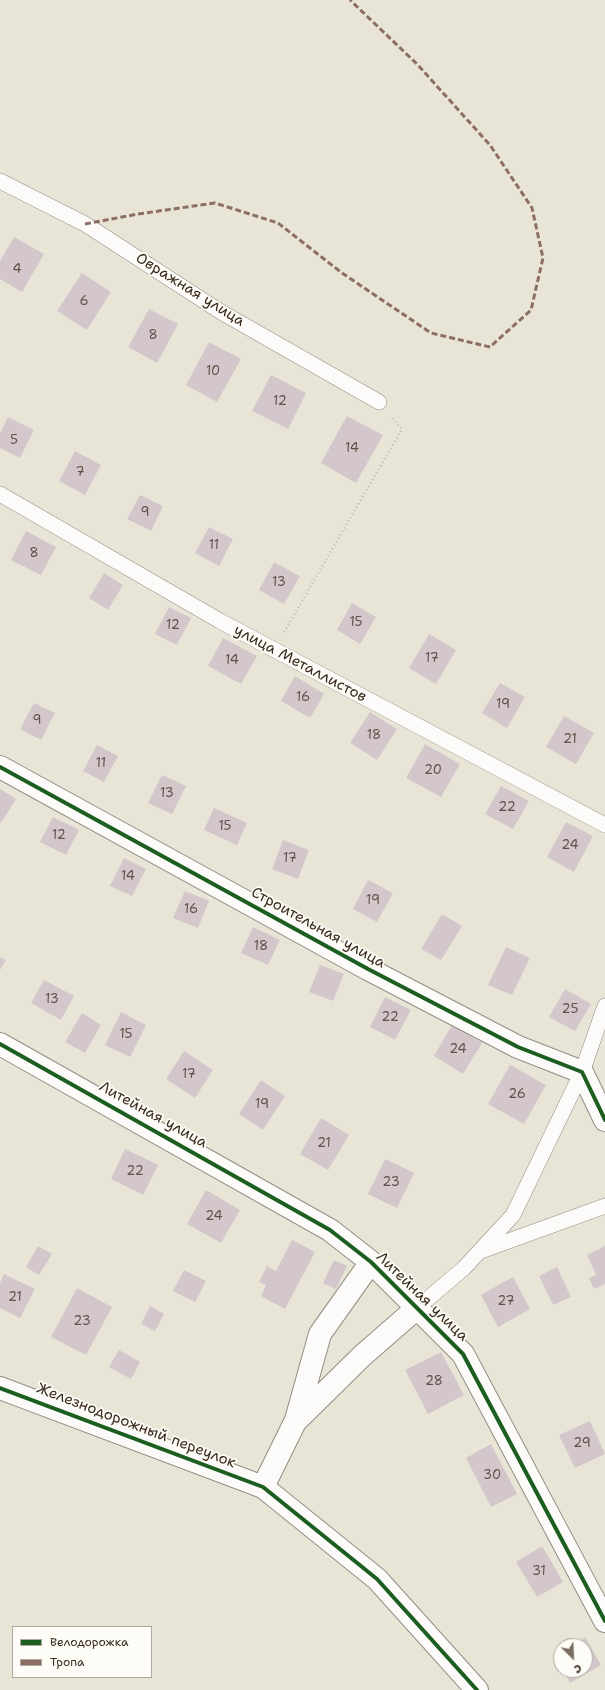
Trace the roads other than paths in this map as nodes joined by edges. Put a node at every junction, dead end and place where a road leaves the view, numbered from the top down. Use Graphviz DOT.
graph roads {
  1 [pos="0,181"];
  2 [pos="379,402"];
  3 [pos="0,494"];
  4 [pos="0,767"];
  5 [pos="605,825"];
  6 [pos="605,1006"];
  7 [pos="0,1044"];
  8 [pos="582,1072"];
  9 [pos="605,1120"];
  10 [pos="605,1206"];
  11 [pos="478,1252"];
  12 [pos="371,1262"];
  13 [pos="417,1308"];
  14 [pos="0,1388"];
  15 [pos="296,1420"];
  16 [pos="263,1487"];
  17 [pos="605,1622"];
  18 [pos="477,1690"];
  1 -- 2 [label="lane, Овражная улица"];
  3 -- 5 [label="lane, улица Металлистов"];
  4 -- 8 [label="street, Строительная улица"];
  6 -- 8 [label="lane"];
  7 -- 12 [label="street, Литейная улица"];
  8 -- 9 [label="street"];
  8 -- 11 [label="lane"];
  10 -- 11 [label="lane"];
  11 -- 13 [label="lane"];
  12 -- 13 [label="street, Литейная улица"];
  12 -- 15 [label="street"];
  13 -- 15 [label="street"];
  13 -- 17 [label="street, Литейная улица"];
  14 -- 16 [label="street, Железнодорожный переулок"];
  15 -- 16 [label="street"];
  16 -- 18 [label="street, Железнодорожный переулок"];
}
